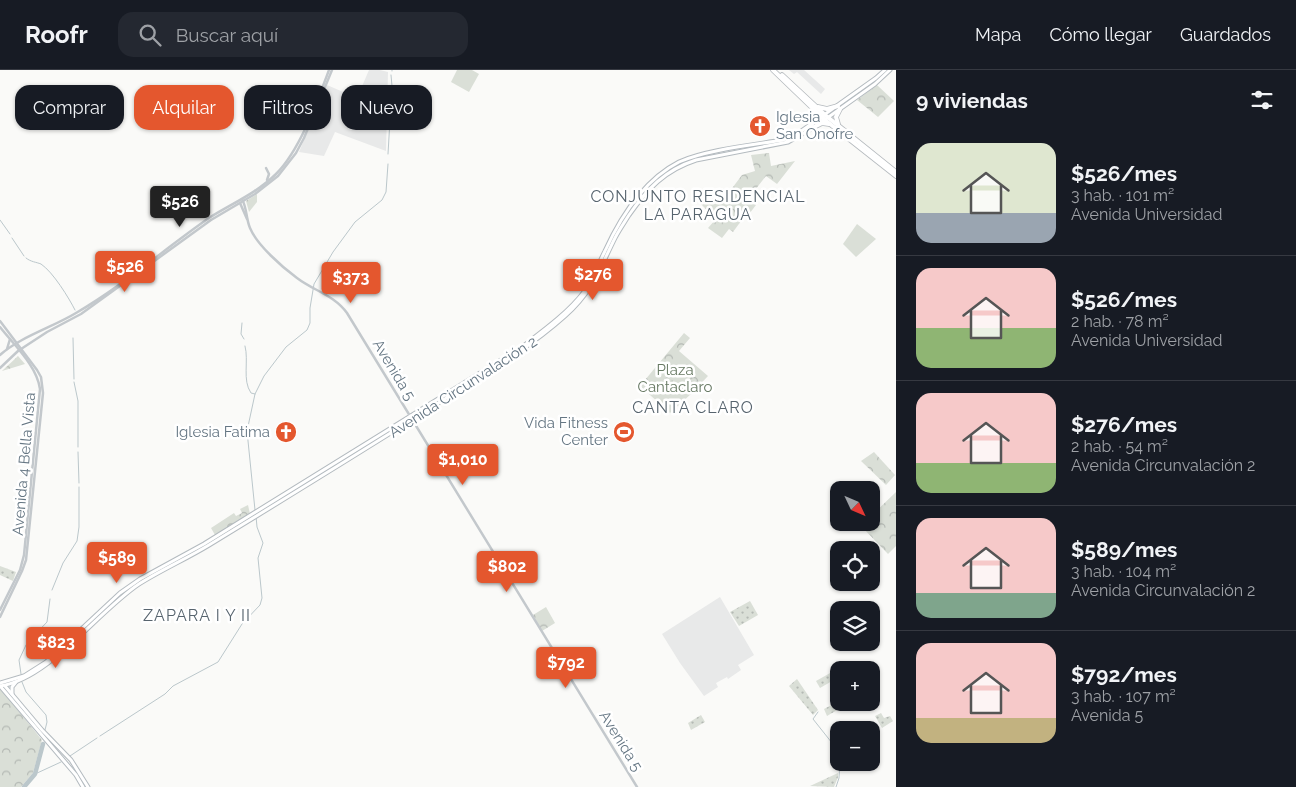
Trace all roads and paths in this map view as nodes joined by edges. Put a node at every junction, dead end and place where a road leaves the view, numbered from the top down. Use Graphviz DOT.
graph roads {
  1 [pos="330,70"];
  2 [pos="775,70"];
  3 [pos="885,70"];
  4 [pos="890,70"];
  5 [pos="815,107"];
  6 [pos="839,107"];
  7 [pos="826,117"];
  8 [pos="832,125"];
  9 [pos="813,126"];
  10 [pos="839,126"];
  11 [pos="266,168"];
  12 [pos="896,172"];
  13 [pos="896,176"];
  14 [pos="267,182"];
  15 [pos="241,201"];
  16 [pos="232,207"];
  17 [pos="243,211"];
  18 [pos="247,220"];
  19 [pos="0,321"];
  20 [pos="0,327"];
  21 [pos="10,339"];
  22 [pos="16,344"];
  23 [pos="6,350"];
  24 [pos="20,350"];
  25 [pos="0,355"];
  26 [pos="0,368"];
  27 [pos="411,418"];
  28 [pos="37,435"];
  29 [pos="258,513"];
  30 [pos="251,517"];
  31 [pos="0,610"];
  32 [pos="0,617"];
  33 [pos="17,681"];
  34 [pos="1,684"];
  35 [pos="14,697"];
  36 [pos="83,787"];
  37 [pos="88,787"];
  38 [pos="637,787"];
  1 -- 14 [label="street"];
  1 -- 15 [label="street"];
  2 -- 5 [label="main road"];
  3 -- 6 [label="main road, Avenida Circunvalación 2"];
  4 -- 6 [label="main road, Avenida Circunvalación 2"];
  5 -- 6 [label="main road"];
  5 -- 7 [label="main road"];
  5 -- 9 [label="main road"];
  6 -- 7 [label="main road, Avenida Circunvalación 2"];
  6 -- 10 [label="main road"];
  7 -- 8 [label="main road"];
  7 -- 9 [label="main road, Avenida Circunvalación 2"];
  7 -- 10 [label="main road"];
  8 -- 9 [label="main road"];
  8 -- 13 [label="main road"];
  9 -- 27 [label="main road, Avenida Circunvalación 2"];
  9 -- 27 [label="main road, Avenida Circunvalación 2"];
  10 -- 12 [label="main road"];
  11 -- 14 [label="street"];
  14 -- 15 [label="street"];
  15 -- 16 [label="street"];
  15 -- 17 [label="street, Avenida 5"];
  15 -- 18 [label="street, Avenida 5"];
  15 -- 22 [label="street"];
  16 -- 17 [label="street"];
  16 -- 24 [label="street"];
  17 -- 18 [label="street, Avenida 5"];
  18 -- 27 [label="street, Avenida 5"];
  19 -- 22 [label="street, Avenida 4 Bella Vista"];
  20 -- 21 [label="street, Avenida 4 Bella Vista"];
  21 -- 22 [label="street, Avenida 4 Bella Vista"];
  21 -- 23 [label="street"];
  22 -- 23 [label="street"];
  22 -- 24 [label="street, Avenida 4 Bella Vista"];
  23 -- 25 [label="street"];
  24 -- 26 [label="street"];
  24 -- 28 [label="street, Avenida 4 Bella Vista"];
  27 -- 29 [label="main road, Avenida Circunvalación 2"];
  27 -- 29 [label="main road, Avenida Circunvalación 2"];
  27 -- 38 [label="street, Avenida 5"];
  28 -- 31 [label="street, Avenida 4 Bella Vista"];
  28 -- 32 [label="street, Avenida 4 Bella Vista"];
  29 -- 30 [label="main road, Avenida Circunvalación 2"];
  30 -- 33 [label="main road, Avenida Circunvalación 2"];
  30 -- 34 [label="main road, Avenida Circunvalación 2"];
  33 -- 34 [label="main road, Avenida Circunvalación 2"];
  33 -- 35 [label="main road"];
  34 -- 35 [label="main road"];
  34 -- 36 [label="main road"];
  35 -- 37 [label="main road"];
}
